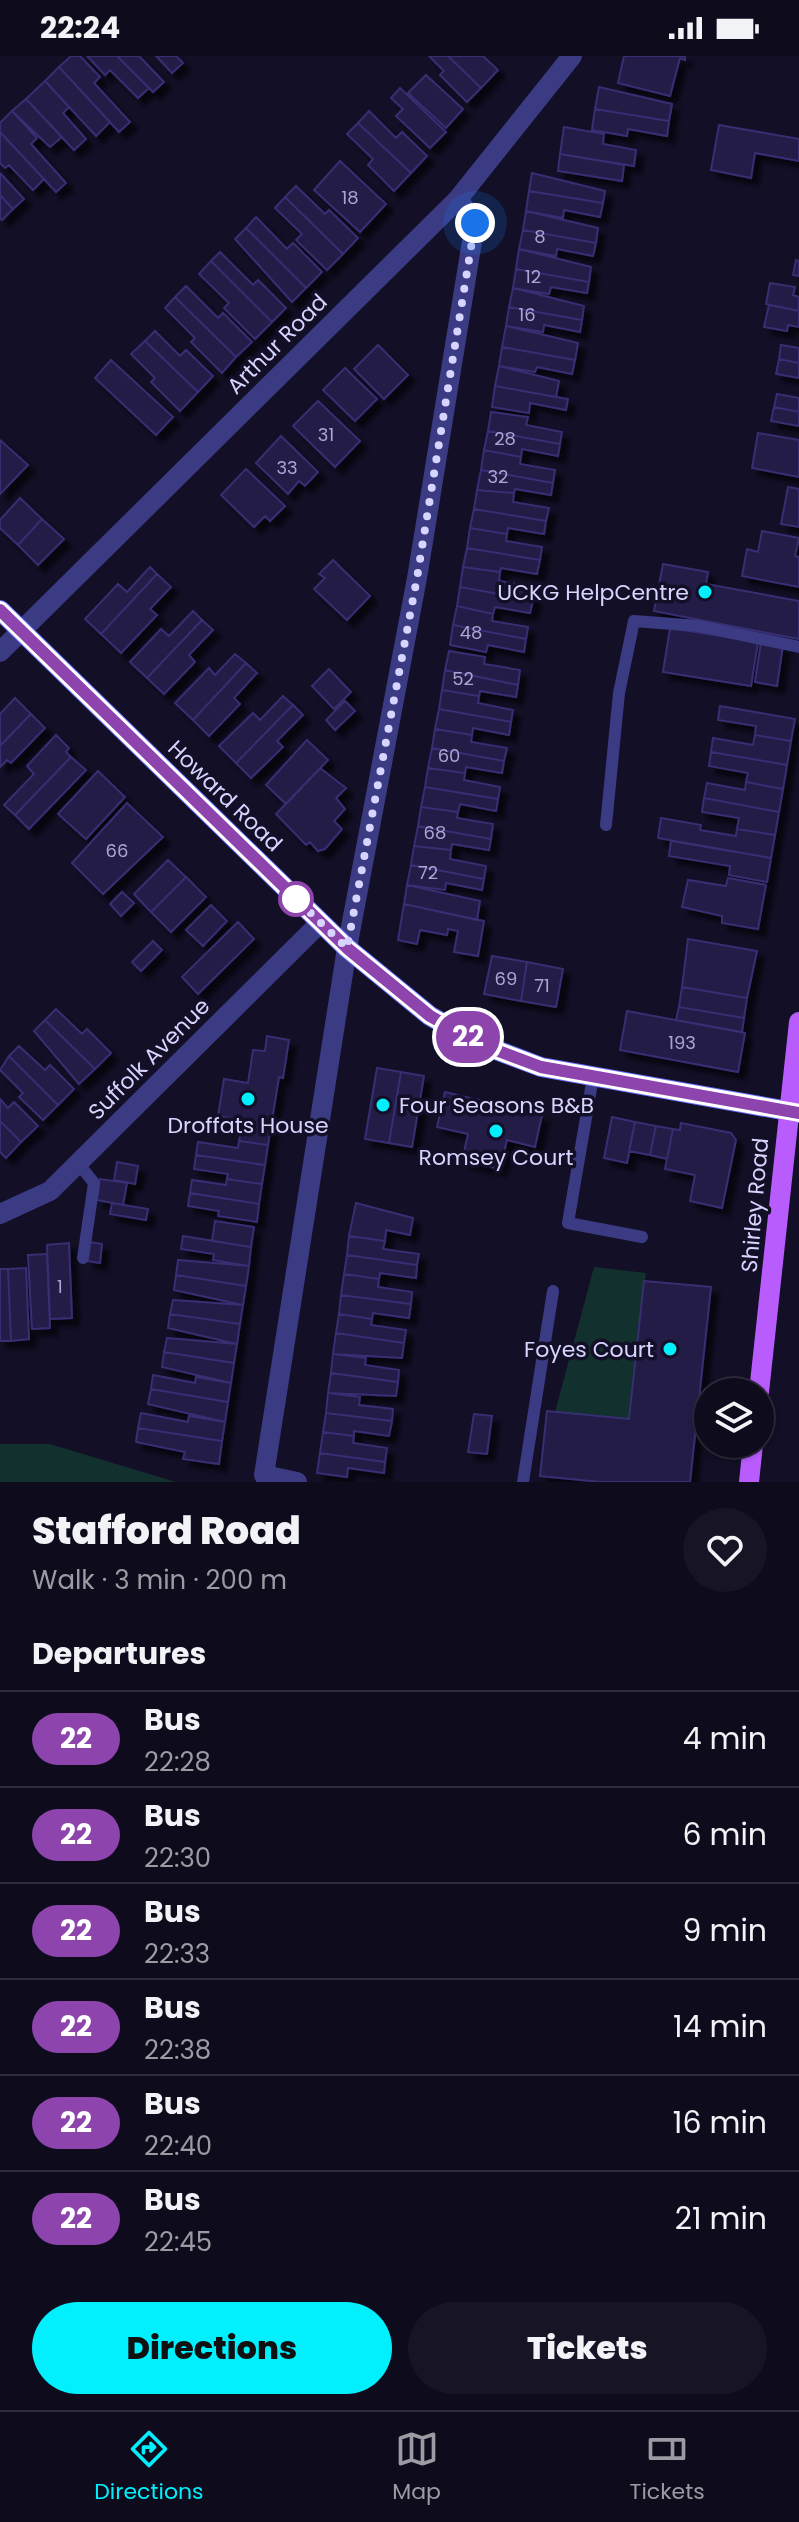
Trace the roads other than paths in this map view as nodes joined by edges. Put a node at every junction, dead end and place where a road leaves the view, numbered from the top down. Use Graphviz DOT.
graph roads {
  1 [pos="572,56"];
  2 [pos="458,199"];
  3 [pos="0,610"];
  4 [pos="22,631"];
  5 [pos="799,647"];
  6 [pos="0,652"];
  7 [pos="606,825"];
  8 [pos="320,923"];
  9 [pos="347,948"];
  10 [pos="799,1022"];
  11 [pos="593,1077"];
  12 [pos="793,1113"];
  13 [pos="78,1163"];
  14 [pos="0,1214"];
  15 [pos="642,1237"];
  16 [pos="83,1258"];
  17 [pos="553,1291"];
  18 [pos="761,1378"];
  19 [pos="752,1458"];
  20 [pos="264,1478"];
  21 [pos="297,1482"];
  22 [pos="523,1482"];
  23 [pos="749,1482"];
  1 -- 2 [label="street, Arthur Road"];
  2 -- 4 [label="street, Arthur Road"];
  2 -- 9 [label="street"];
  3 -- 4 [label="street, Howard Road"];
  4 -- 6 [label="street, Arthur Road"];
  4 -- 8 [label="street, Howard Road"];
  5 -- 7 [label="lane"];
  8 -- 9 [label="street, Howard Road"];
  8 -- 13 [label="street, Suffolk Avenue"];
  9 -- 11 [label="street, Howard Road"];
  9 -- 20 [label="street"];
  10 -- 12 [label="main road, Shirley Road"];
  11 -- 12 [label="street, Howard Road"];
  11 -- 15 [label="lane"];
  12 -- 18 [label="main road, Shirley Road"];
  13 -- 14 [label="street, Suffolk Avenue"];
  13 -- 16 [label="lane"];
  17 -- 22 [label="lane"];
  19 -- 23 [label="main road"];
  20 -- 21 [label="street"];
}
